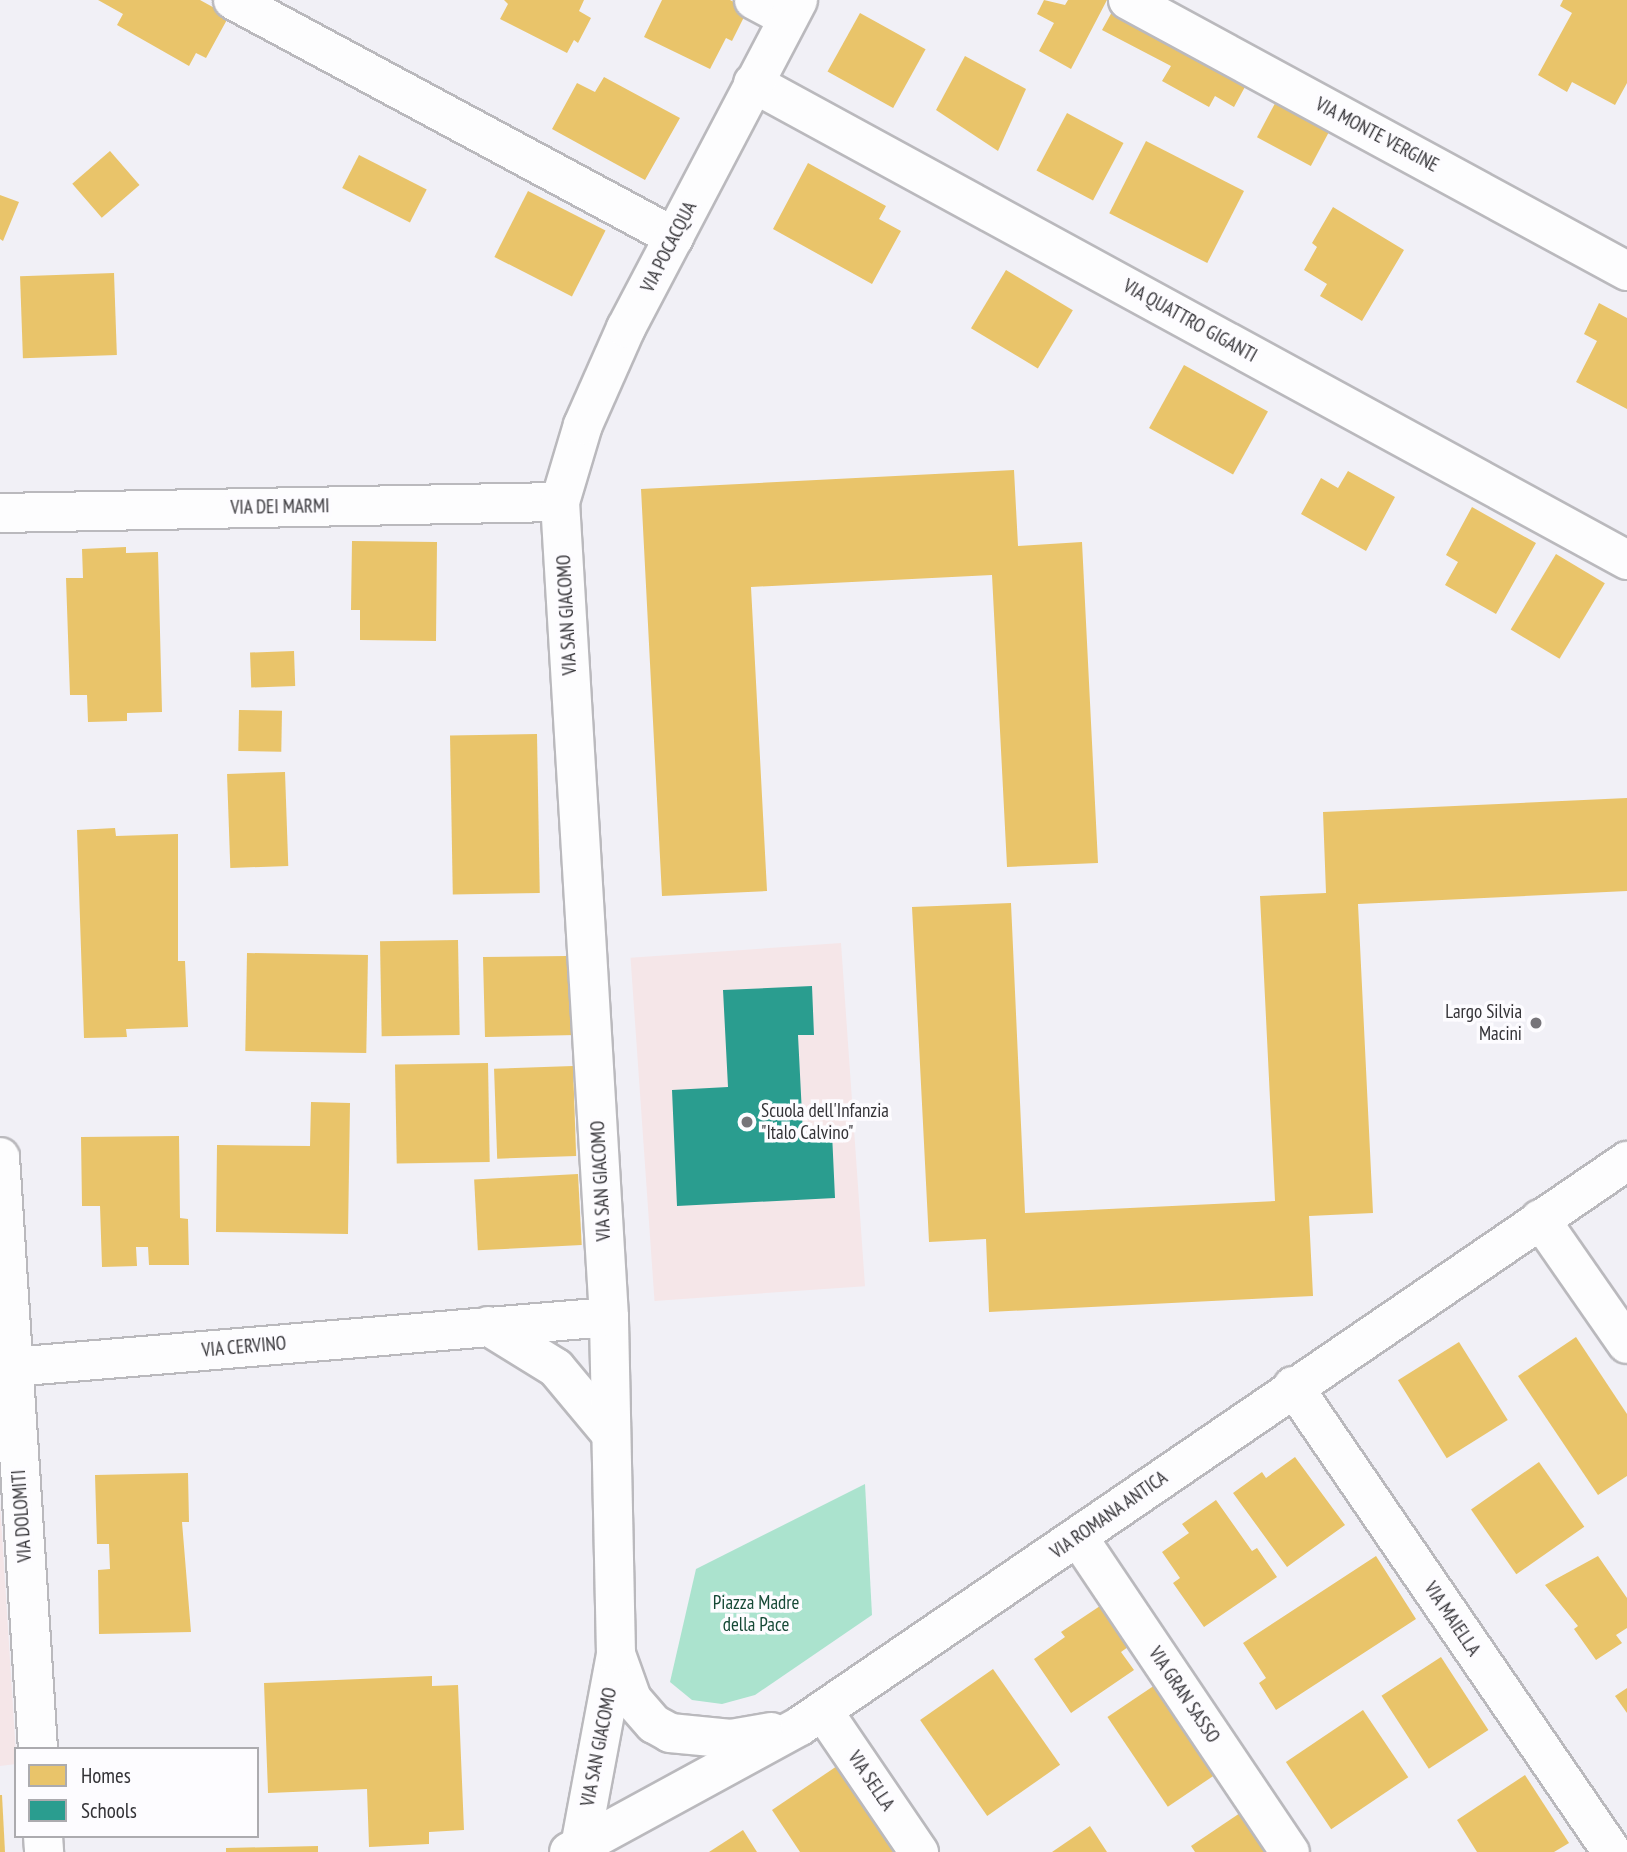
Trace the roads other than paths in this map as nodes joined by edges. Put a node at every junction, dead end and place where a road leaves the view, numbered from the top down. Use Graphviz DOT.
graph roads {
  1 [pos="233,0"];
  2 [pos="754,0"];
  3 [pos="1128,0"];
  4 [pos="793,9"];
  5 [pos="753,83"];
  6 [pos="674,237"];
  7 [pos="1627,271"];
  8 [pos="560,502"];
  9 [pos="0,513"];
  10 [pos="1627,559"];
  11 [pos="0,1157"];
  12 [pos="1627,1161"];
  13 [pos="1540,1219"];
  14 [pos="609,1317"];
  15 [pos="488,1326"];
  16 [pos="1627,1344"];
  17 [pos="6,1367"];
  18 [pos="1293,1386"];
  19 [pos="611,1434"];
  20 [pos="1078,1537"];
  21 [pos="616,1654"];
  22 [pos="812,1718"];
  23 [pos="38,1747"];
  24 [pos="577,1851"];
  25 [pos="919,1852"];
  26 [pos="1290,1852"];
  27 [pos="1612,1852"];
  1 -- 6 [label="street"];
  2 -- 4 [label="street"];
  3 -- 7 [label="street, VIA MONTE VERGINE"];
  4 -- 5 [label="street, VIA POCACQUA"];
  5 -- 6 [label="street, VIA POCACQUA"];
  5 -- 10 [label="street, VIA QUATTRO GIGANTI"];
  6 -- 8 [label="street, VIA POCACQUA"];
  8 -- 9 [label="street, VIA DEI MARMI"];
  8 -- 14 [label="street, VIA SAN GIACOMO"];
  11 -- 17 [label="street, VIA DOLOMITI"];
  12 -- 13 [label="street, VIA ROMANA ANTICA"];
  13 -- 16 [label="street"];
  13 -- 18 [label="street, VIA ROMANA ANTICA"];
  14 -- 15 [label="street, VIA CERVINO"];
  14 -- 19 [label="street, VIA SAN GIACOMO"];
  15 -- 17 [label="street, VIA CERVINO"];
  15 -- 19 [label="street"];
  17 -- 23 [label="street, VIA DOLOMITI"];
  18 -- 20 [label="street, VIA ROMANA ANTICA"];
  18 -- 27 [label="street, VIA MAIELLA"];
  19 -- 21 [label="street, VIA SAN GIACOMO"];
  20 -- 22 [label="street, VIA ROMANA ANTICA"];
  20 -- 26 [label="street, VIA GRAN SASSO"];
  21 -- 22 [label="street"];
  21 -- 24 [label="street, VIA SAN GIACOMO"];
  22 -- 24 [label="street, VIA ROMANA ANTICA"];
  22 -- 25 [label="street, VIA SELLA"];
}
